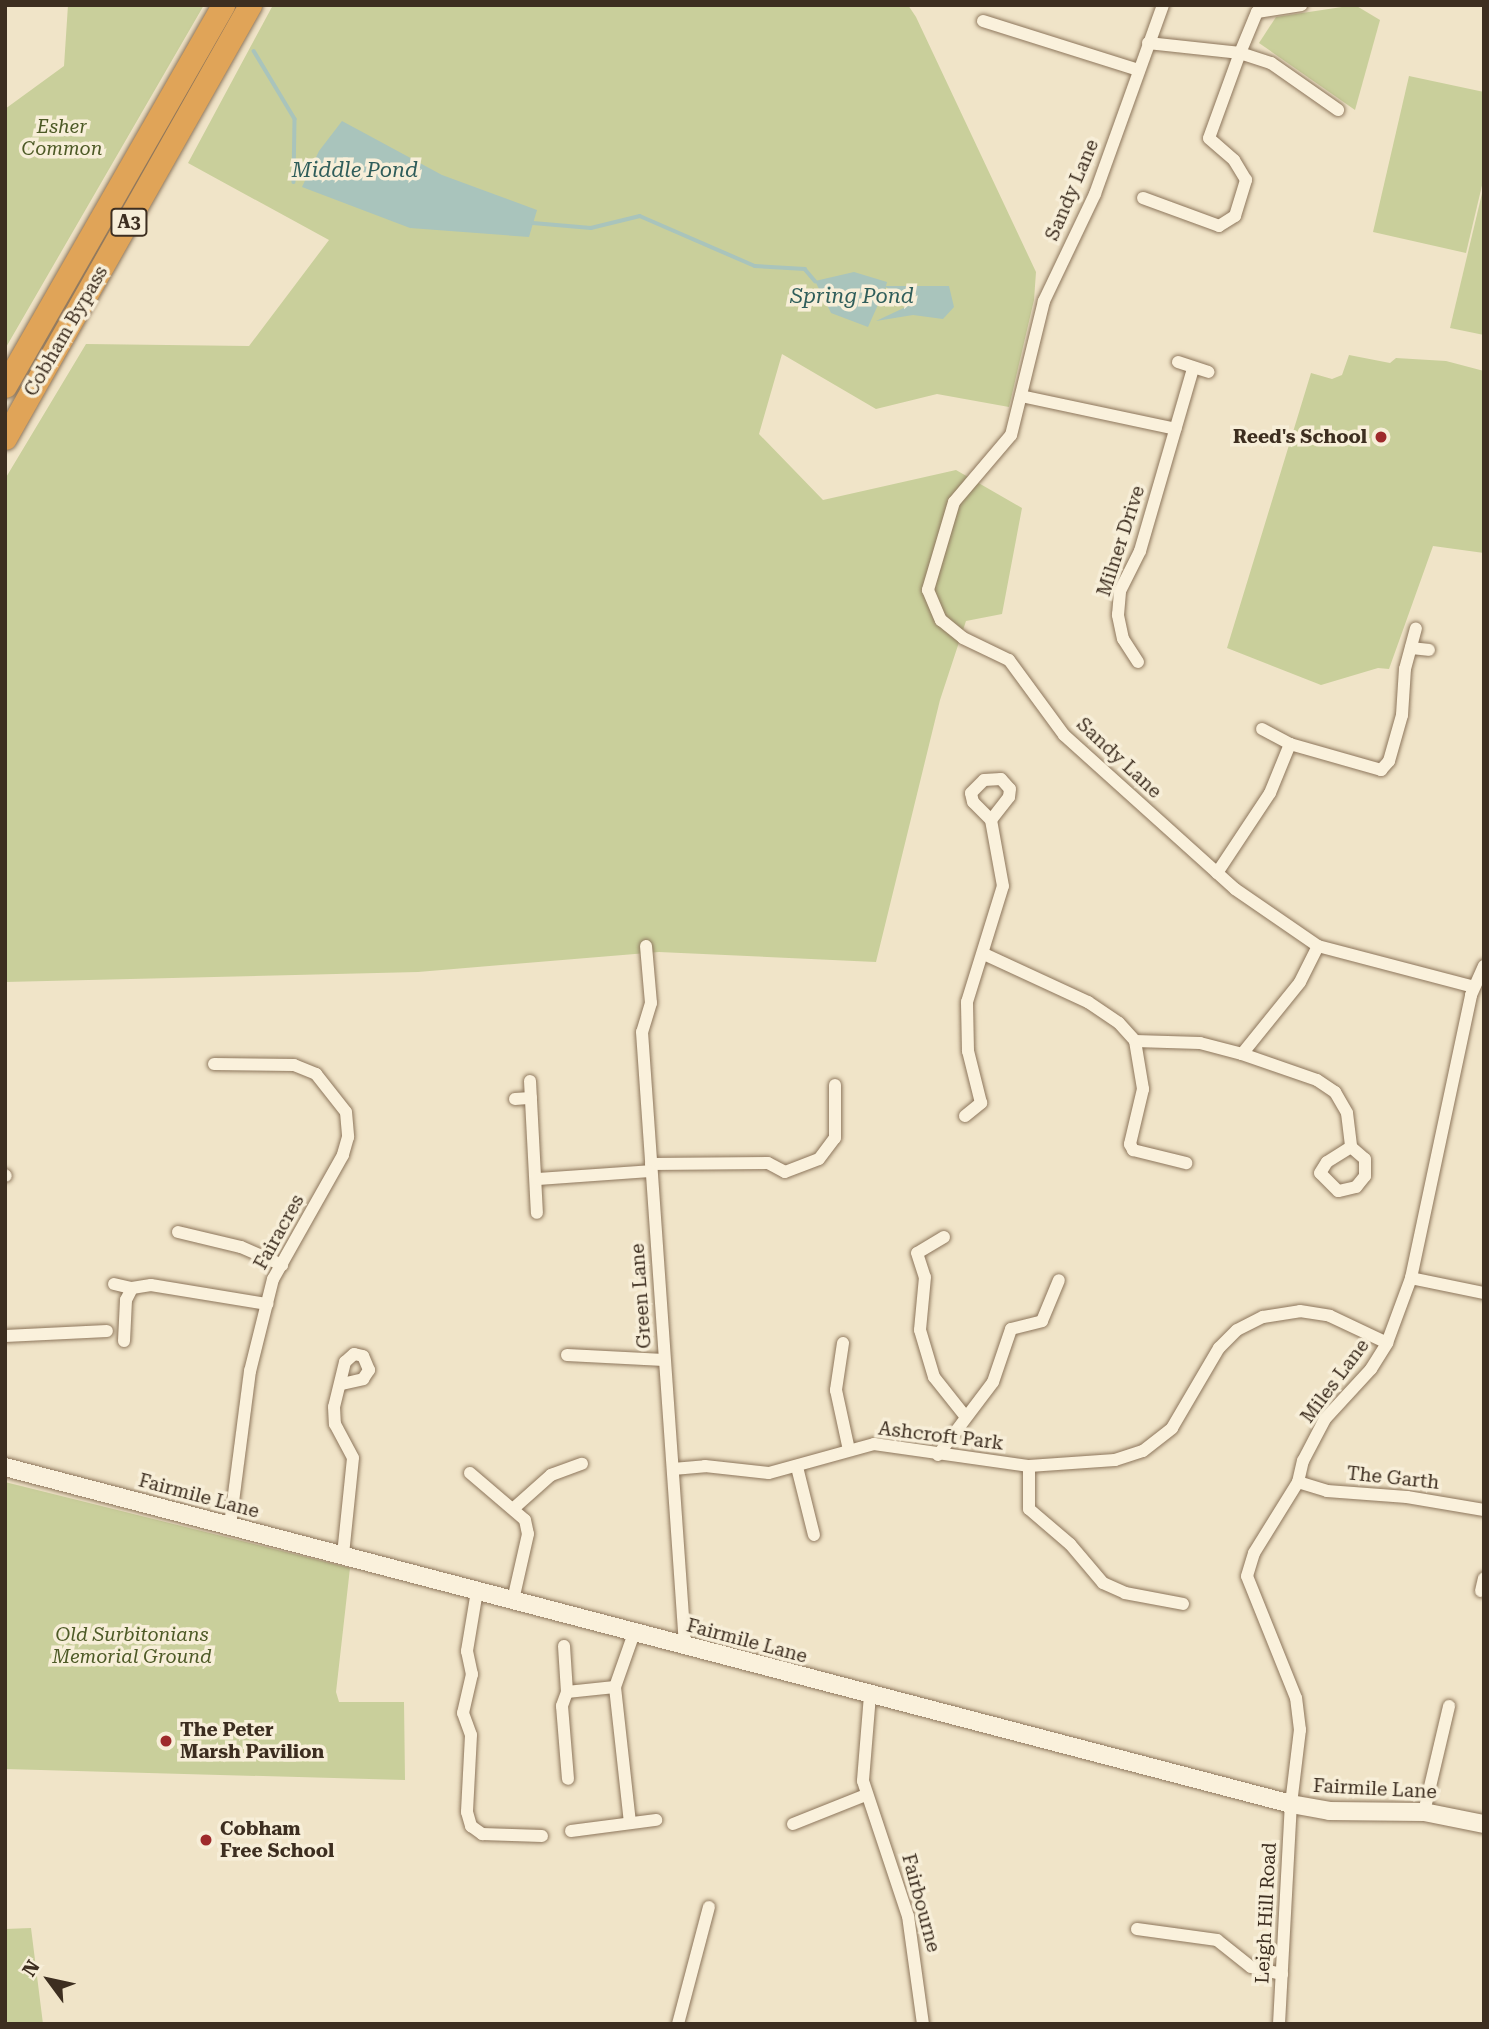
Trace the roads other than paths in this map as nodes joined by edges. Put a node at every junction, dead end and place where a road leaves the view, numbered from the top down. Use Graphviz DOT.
graph roads {
  1 [pos="223,5"];
  2 [pos="250,5"];
  3 [pos="1163,5"];
  4 [pos="1301,5"];
  5 [pos="984,21"];
  6 [pos="1148,43"];
  7 [pos="1240,54"];
  8 [pos="1138,70"];
  9 [pos="1338,110"];
  10 [pos="1143,198"];
  11 [pos="1178,362"];
  12 [pos="1193,368"];
  13 [pos="1208,372"];
  14 [pos="5,386"];
  15 [pos="1021,396"];
  16 [pos="1176,429"];
  17 [pos="5,438"];
  18 [pos="1416,628"];
  19 [pos="1411,649"];
  20 [pos="1429,650"];
  21 [pos="1138,662"];
  22 [pos="1262,729"];
  23 [pos="1290,744"];
  24 [pos="991,820"];
  25 [pos="1217,873"];
  26 [pos="646,946"];
  27 [pos="1318,946"];
  28 [pos="984,954"];
  29 [pos="1484,966"];
  30 [pos="1474,987"];
  31 [pos="1135,1041"];
  32 [pos="1242,1054"];
  33 [pos="214,1064"];
  34 [pos="530,1081"];
  35 [pos="835,1085"];
  36 [pos="531,1098"];
  37 [pos="515,1099"];
  38 [pos="965,1116"];
  39 [pos="1351,1147"];
  40 [pos="1186,1163"];
  41 [pos="651,1168"];
  42 [pos="537,1179"];
  43 [pos="537,1213"];
  44 [pos="178,1232"];
  45 [pos="944,1237"];
  46 [pos="282,1265"];
  47 [pos="1411,1278"];
  48 [pos="1059,1280"];
  49 [pos="114,1284"];
  50 [pos="132,1288"];
  51 [pos="1484,1293"];
  52 [pos="267,1304"];
  53 [pos="107,1331"];
  54 [pos="5,1336"];
  55 [pos="124,1341"];
  56 [pos="843,1343"];
  57 [pos="1387,1343"];
  58 [pos="567,1355"];
  59 [pos="664,1360"];
  60 [pos="342,1384"];
  61 [pos="965,1416"];
  62 [pos="849,1450"];
  63 [pos="938,1455"];
  64 [pos="582,1464"];
  65 [pos="1029,1466"];
  66 [pos="5,1467"];
  67 [pos="797,1467"];
  68 [pos="673,1469"];
  69 [pos="470,1473"];
  70 [pos="1298,1482"];
  71 [pos="514,1507"];
  72 [pos="1484,1510"];
  73 [pos="230,1526"];
  74 [pos="814,1535"];
  75 [pos="343,1555"];
  76 [pos="477,1591"];
  77 [pos="513,1600"];
  78 [pos="1183,1604"];
  79 [pos="634,1633"];
  80 [pos="564,1646"];
  81 [pos="685,1646"];
  82 [pos="615,1687"];
  83 [pos="567,1692"];
  84 [pos="870,1695"];
  85 [pos="1449,1706"];
  86 [pos="568,1779"];
  87 [pos="866,1795"];
  88 [pos="1291,1804"];
  89 [pos="1424,1812"];
  90 [pos="656,1820"];
  91 [pos="630,1823"];
  92 [pos="793,1824"];
  93 [pos="1484,1824"];
  94 [pos="571,1831"];
  95 [pos="542,1836"];
  96 [pos="709,1907"];
  97 [pos="1138,1929"];
  98 [pos="1282,1974"];
  99 [pos="678,2024"];
  100 [pos="923,2024"];
  101 [pos="1279,2024"];
  1 -- 14 [label="highway, Cobham Bypass / A3"];
  2 -- 17 [label="highway, Cobham Bypass / A3"];
  3 -- 6 [label="street, Sandy Lane"];
  4 -- 7 [label="street"];
  5 -- 8 [label="street"];
  6 -- 7 [label="street"];
  6 -- 8 [label="street, Sandy Lane"];
  7 -- 9 [label="street"];
  7 -- 10 [label="street"];
  8 -- 15 [label="street, Sandy Lane"];
  11 -- 12 [label="street"];
  12 -- 13 [label="street"];
  12 -- 16 [label="street, Milner Drive"];
  15 -- 16 [label="street"];
  15 -- 25 [label="street, Sandy Lane"];
  16 -- 21 [label="street, Milner Drive"];
  18 -- 19 [label="street"];
  19 -- 20 [label="street"];
  19 -- 23 [label="street"];
  22 -- 23 [label="street"];
  23 -- 25 [label="street"];
  24 -- 28 [label="street"];
  25 -- 27 [label="street, Sandy Lane"];
  26 -- 41 [label="street, Green Lane"];
  27 -- 30 [label="street, Sandy Lane"];
  27 -- 32 [label="street"];
  28 -- 31 [label="street"];
  28 -- 38 [label="street"];
  29 -- 30 [label="street, Miles Lane"];
  30 -- 47 [label="street, Miles Lane"];
  31 -- 32 [label="street"];
  31 -- 40 [label="street"];
  32 -- 39 [label="street"];
  33 -- 46 [label="street, Fairacres"];
  34 -- 36 [label="street"];
  35 -- 41 [label="street"];
  36 -- 37 [label="street"];
  36 -- 42 [label="street"];
  41 -- 42 [label="street"];
  41 -- 59 [label="street, Green Lane"];
  42 -- 43 [label="street"];
  44 -- 46 [label="street"];
  45 -- 61 [label="street"];
  46 -- 52 [label="street, Fairacres"];
  47 -- 51 [label="street"];
  47 -- 57 [label="street, Miles Lane"];
  48 -- 61 [label="street"];
  49 -- 50 [label="street"];
  50 -- 52 [label="street"];
  50 -- 55 [label="street"];
  52 -- 73 [label="street, Fairacres"];
  53 -- 54 [label="street"];
  56 -- 62 [label="street"];
  57 -- 65 [label="street, Ashcroft Park"];
  57 -- 70 [label="street, Miles Lane"];
  58 -- 59 [label="street"];
  59 -- 68 [label="street, Green Lane"];
  60 -- 75 [label="street"];
  61 -- 63 [label="street"];
  62 -- 63 [label="street, Ashcroft Park"];
  62 -- 67 [label="street, Ashcroft Park"];
  63 -- 65 [label="street, Ashcroft Park"];
  64 -- 71 [label="street"];
  65 -- 78 [label="street"];
  66 -- 73 [label="street, Fairmile Lane"];
  67 -- 68 [label="street, Ashcroft Park"];
  67 -- 74 [label="street"];
  68 -- 81 [label="street, Green Lane"];
  69 -- 71 [label="street"];
  70 -- 72 [label="street, The Garth"];
  70 -- 88 [label="street, Miles Lane"];
  71 -- 77 [label="street"];
  73 -- 75 [label="street, Fairmile Lane"];
  75 -- 76 [label="street, Fairmile Lane"];
  76 -- 77 [label="street, Fairmile Lane"];
  76 -- 95 [label="street"];
  77 -- 79 [label="street, Fairmile Lane"];
  79 -- 81 [label="street, Fairmile Lane"];
  79 -- 82 [label="street"];
  80 -- 83 [label="street"];
  81 -- 84 [label="street, Fairmile Lane"];
  82 -- 83 [label="street"];
  82 -- 91 [label="street"];
  83 -- 86 [label="street"];
  84 -- 87 [label="street, Fairbourne"];
  84 -- 88 [label="street, Fairmile Lane"];
  85 -- 89 [label="street"];
  87 -- 92 [label="street"];
  87 -- 100 [label="street, Fairbourne"];
  88 -- 89 [label="street, Fairmile Lane"];
  88 -- 98 [label="street, Leigh Hill Road"];
  89 -- 93 [label="street, Fairmile Lane"];
  90 -- 91 [label="street"];
  91 -- 94 [label="street"];
  96 -- 99 [label="street"];
  97 -- 98 [label="street"];
  98 -- 101 [label="street, Leigh Hill Road"];
}
